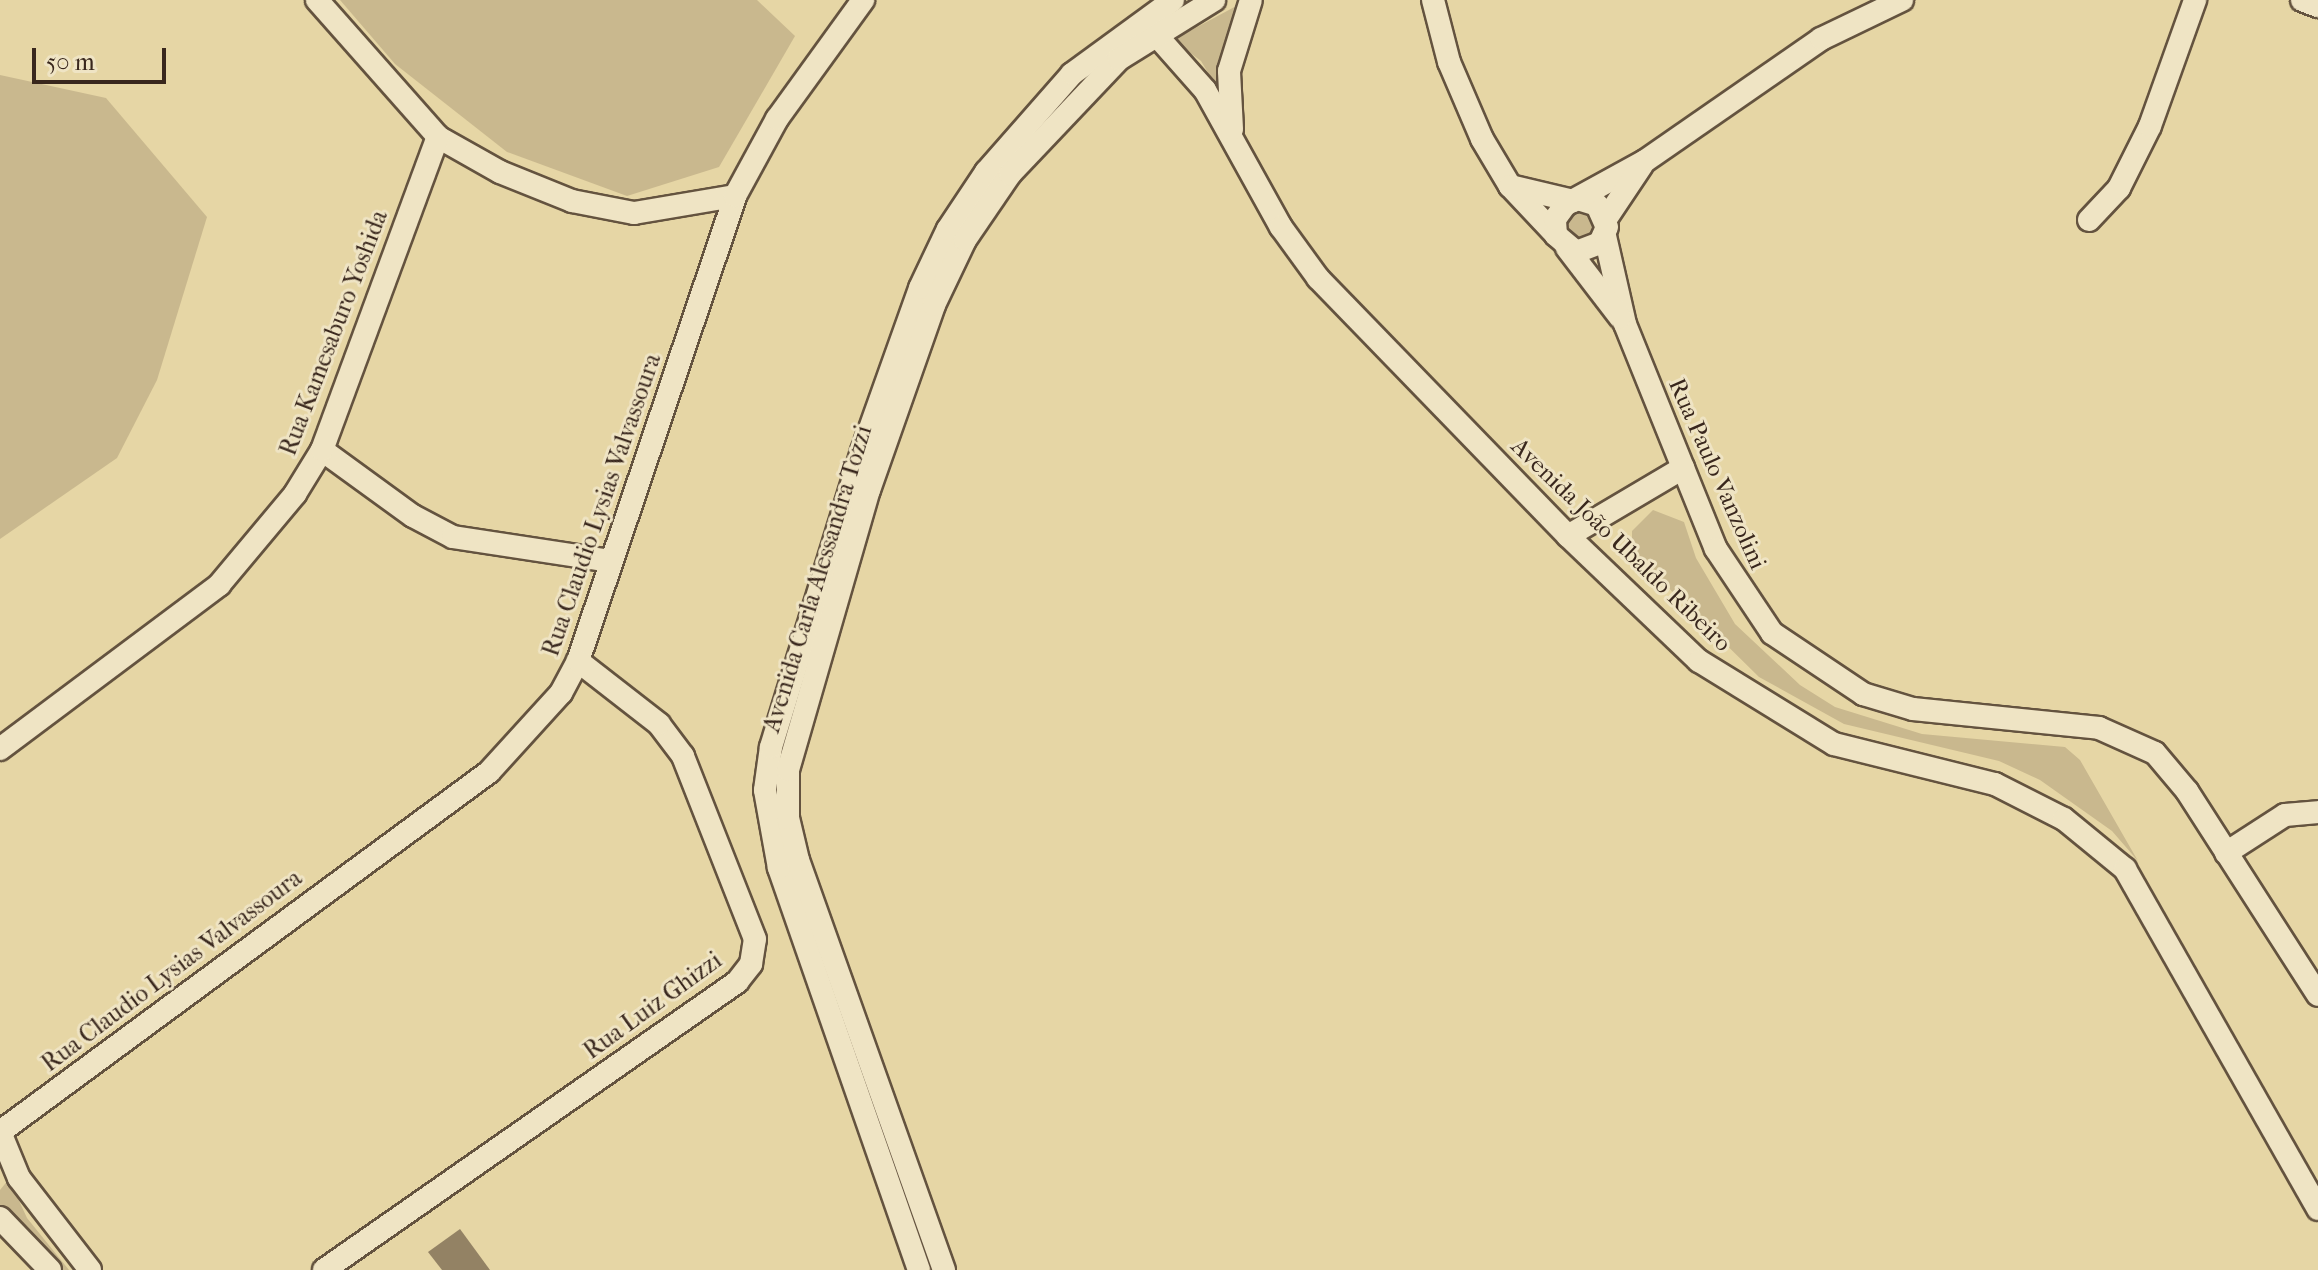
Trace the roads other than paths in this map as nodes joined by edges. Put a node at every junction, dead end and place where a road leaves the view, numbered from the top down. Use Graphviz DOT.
graph roads {
  1 [pos="317,0"];
  2 [pos="863,0"];
  3 [pos="1173,0"];
  4 [pos="1214,0"];
  5 [pos="1251,0"];
  6 [pos="1433,0"];
  7 [pos="1902,0"];
  8 [pos="2195,0"];
  9 [pos="2302,0"];
  10 [pos="2318,6"];
  11 [pos="1157,36"];
  12 [pos="1232,130"];
  13 [pos="438,137"];
  14 [pos="1645,161"];
  15 [pos="1510,186"];
  16 [pos="735,196"];
  17 [pos="1577,200"];
  18 [pos="2089,220"];
  19 [pos="1605,227"];
  20 [pos="1562,242"];
  21 [pos="1625,324"];
  22 [pos="322,450"];
  23 [pos="1683,468"];
  24 [pos="1568,536"];
  25 [pos="610,561"];
  26 [pos="578,661"];
  27 [pos="0,749"];
  28 [pos="2318,812"];
  29 [pos="2226,853"];
  30 [pos="2318,995"];
  31 [pos="3,1138"];
  32 [pos="2289,1158"];
  33 [pos="0,1177"];
  34 [pos="2318,1179"];
  35 [pos="2318,1209"];
  36 [pos="0,1218"];
  37 [pos="50,1270"];
  38 [pos="90,1270"];
  39 [pos="324,1270"];
  40 [pos="919,1270"];
  41 [pos="944,1270"];
  1 -- 13 [label="street"];
  2 -- 16 [label="street, Rua Claudio Lysias Valvassoura"];
  3 -- 40 [label="street, Avenida Carla Alessandra Tozzi"];
  4 -- 11 [label="street, Avenida Carla Alessandra Tozzi"];
  5 -- 12 [label="street, Avenida João Ubaldo Ribeiro"];
  6 -- 15 [label="street, Rua Paulo Vanzolini"];
  7 -- 14 [label="street"];
  8 -- 18 [label="street"];
  9 -- 10 [label="street"];
  11 -- 12 [label="street, Avenida João Ubaldo Ribeiro"];
  11 -- 41 [label="street, Avenida Carla Alessandra Tozzi"];
  12 -- 24 [label="street, Avenida João Ubaldo Ribeiro"];
  13 -- 16 [label="street"];
  13 -- 22 [label="street, Rua Kamesaburo Yoshida"];
  14 -- 17 [label="street"];
  14 -- 19 [label="street"];
  15 -- 17 [label="street"];
  15 -- 20 [label="street, Rua Paulo Vanzolini"];
  16 -- 25 [label="street, Rua Claudio Lysias Valvassoura"];
  17 -- 19 [label="street"];
  17 -- 20 [label="street"];
  19 -- 20 [label="street"];
  19 -- 21 [label="street, Rua Paulo Vanzolini"];
  20 -- 21 [label="street, Rua Paulo Vanzolini"];
  21 -- 23 [label="street, Rua Paulo Vanzolini"];
  22 -- 25 [label="street"];
  22 -- 27 [label="street, Rua Kamesaburo Yoshida"];
  23 -- 24 [label="street"];
  23 -- 29 [label="street, Rua Paulo Vanzolini"];
  24 -- 32 [label="street, Avenida João Ubaldo Ribeiro"];
  25 -- 26 [label="street, Rua Claudio Lysias Valvassoura"];
  26 -- 31 [label="street, Rua Claudio Lysias Valvassoura"];
  26 -- 39 [label="street, Rua Luiz Ghizzi"];
  28 -- 29 [label="street"];
  29 -- 30 [label="street, Rua Paulo Vanzolini"];
  31 -- 33 [label="street"];
  31 -- 38 [label="street"];
  32 -- 34 [label="street"];
  32 -- 35 [label="street, Avenida João Ubaldo Ribeiro"];
  36 -- 37 [label="street"];
}
